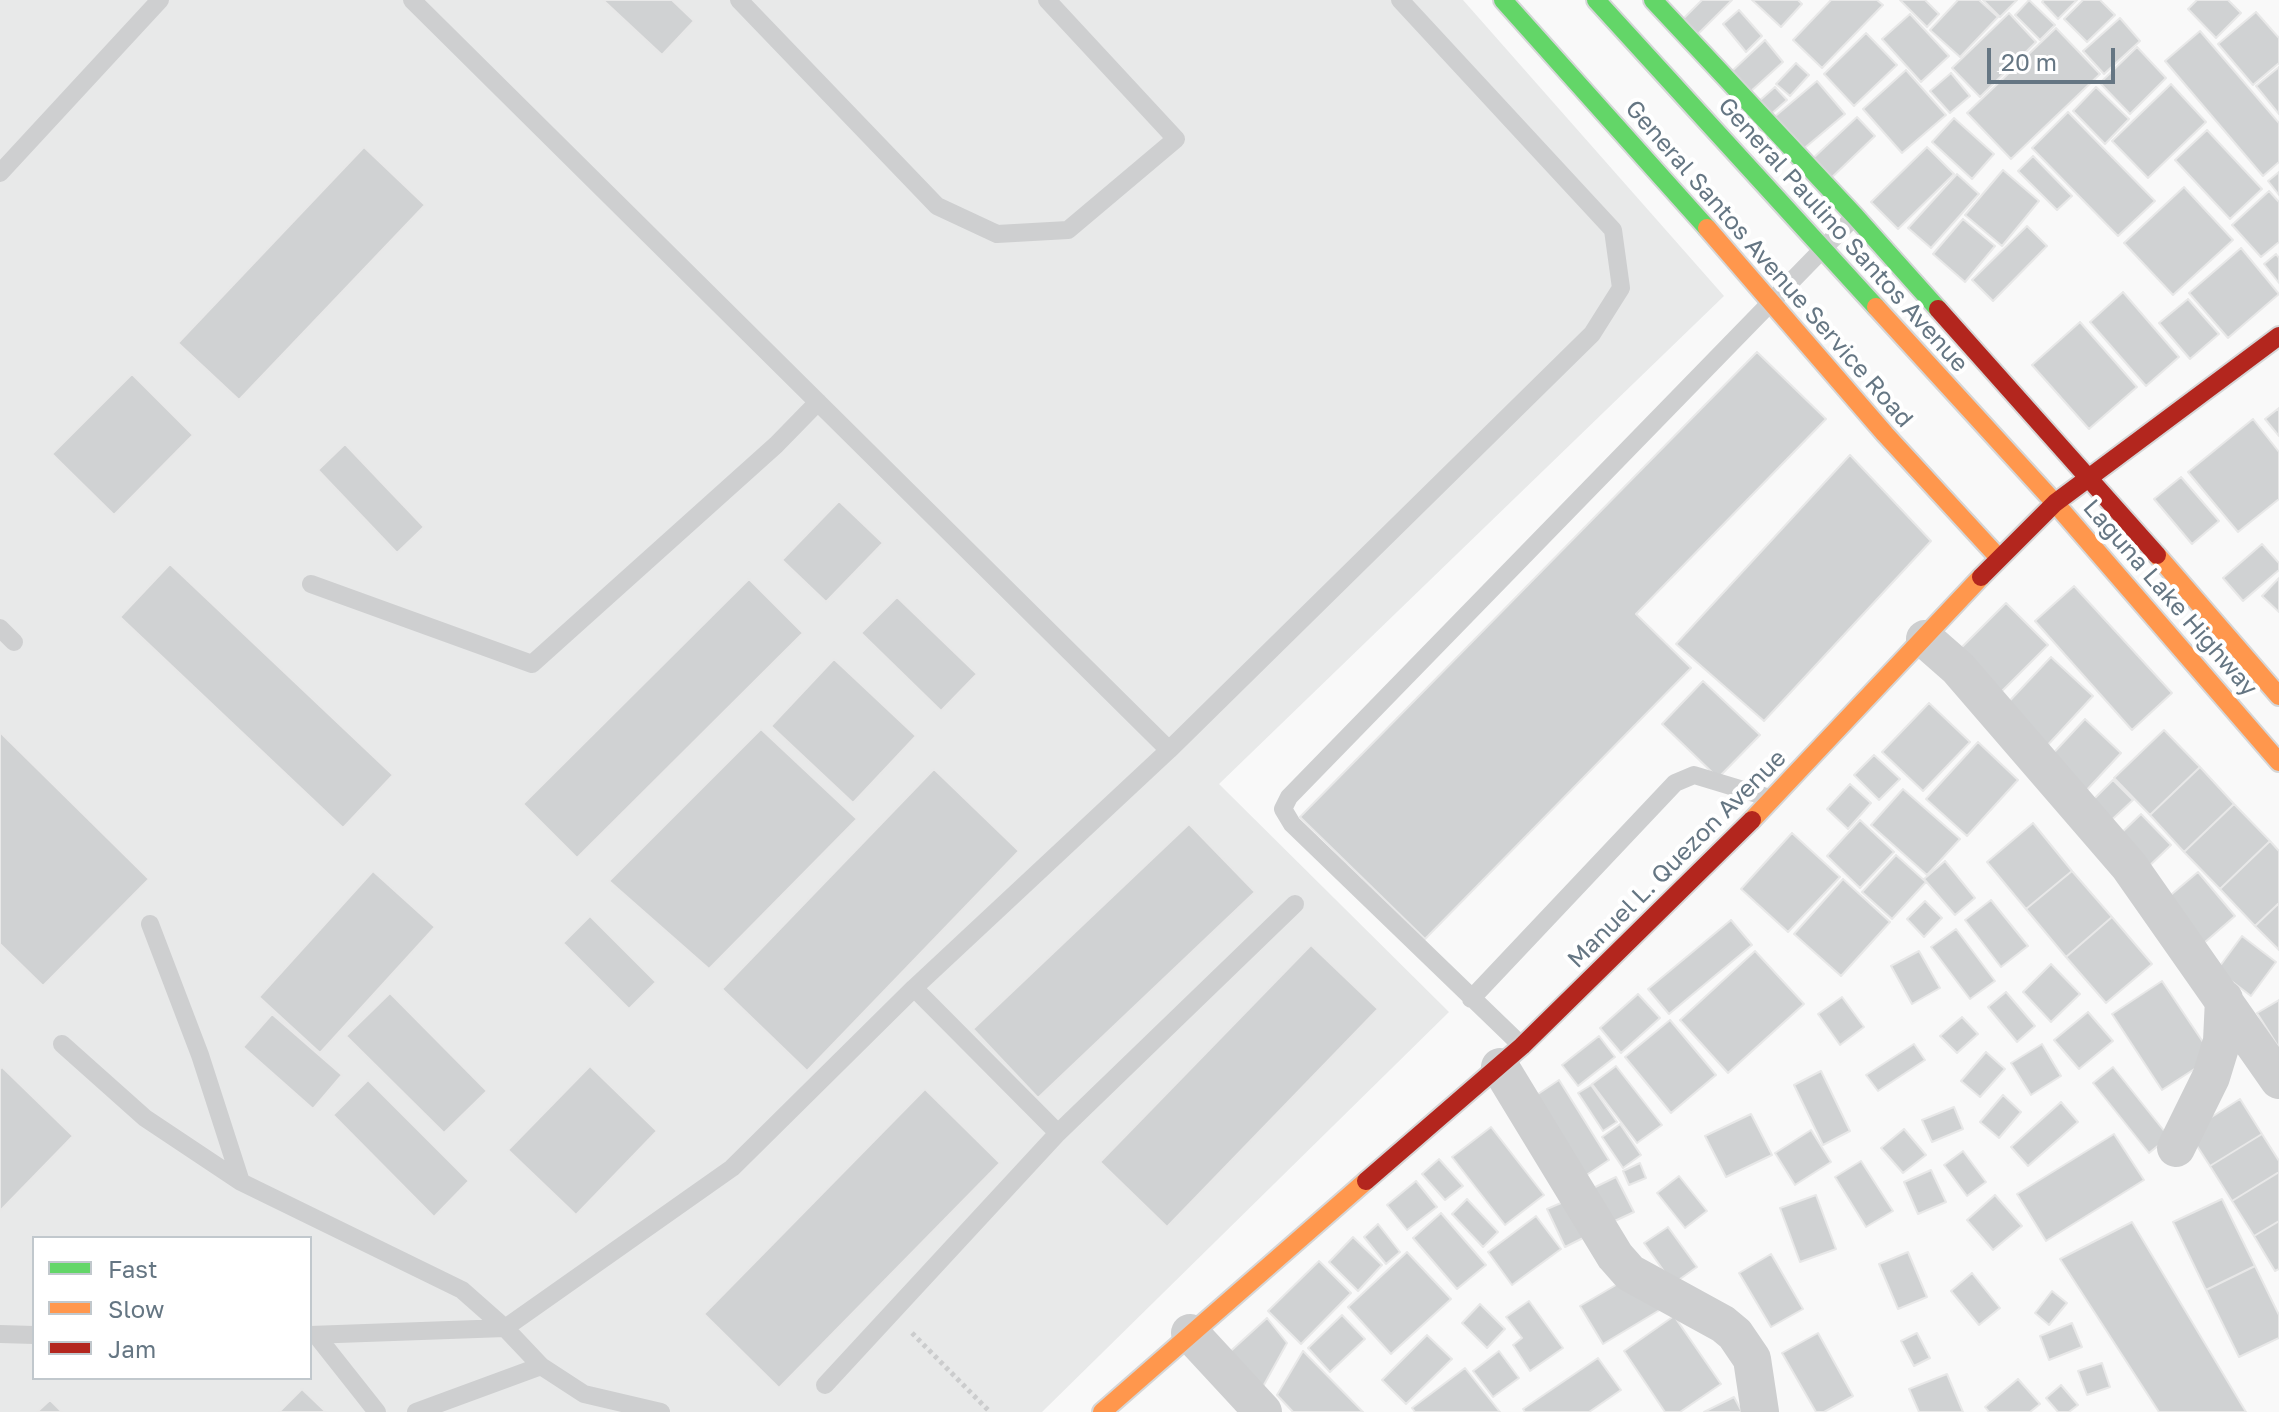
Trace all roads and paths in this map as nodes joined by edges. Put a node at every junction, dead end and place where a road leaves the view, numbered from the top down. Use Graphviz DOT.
graph roads {
  1 [pos="160,0"];
  2 [pos="412,0"];
  3 [pos="739,0"];
  4 [pos="1047,0"];
  5 [pos="1400,0"];
  6 [pos="1503,0"];
  7 [pos="1596,0"];
  8 [pos="1653,0"];
  9 [pos="0,173"];
  10 [pos="1855,216"];
  11 [pos="1822,248"];
  12 [pos="1771,300"];
  13 [pos="2279,336"];
  14 [pos="818,402"];
  15 [pos="2088,476"];
  16 [pos="2055,503"];
  17 [pos="1999,558"];
  18 [pos="311,584"];
  19 [pos="0,628"];
  20 [pos="1925,639"];
  21 [pos="14,642"];
  22 [pos="2279,696"];
  23 [pos="1169,750"];
  24 [pos="2279,762"];
  25 [pos="1772,799"];
  26 [pos="1295,904"];
  27 [pos="150,924"];
  28 [pos="914,988"];
  29 [pos="1471,999"];
  30 [pos="2224,999"];
  31 [pos="62,1044"];
  32 [pos="1511,1056"];
  33 [pos="2279,1080"];
  34 [pos="1058,1133"];
  35 [pos="2176,1148"];
  36 [pos="241,1182"];
  37 [pos="893,1314"];
  38 [pos="505,1328"];
  39 [pos="1190,1333"];
  40 [pos="0,1334"];
  41 [pos="32,1335"];
  42 [pos="313,1335"];
  43 [pos="541,1366"];
  44 [pos="825,1385"];
  45 [pos="377,1412"];
  46 [pos="416,1412"];
  47 [pos="661,1412"];
  48 [pos="990,1412"];
  49 [pos="1102,1412"];
  50 [pos="1263,1412"];
  51 [pos="1760,1412"];
  1 -- 9 [label="lane"];
  2 -- 14 [label="lane"];
  3 -- 4 [label="lane"];
  5 -- 23 [label="lane"];
  6 -- 12 [label="main road, General Santos Avenue Service Road"];
  7 -- 11 [label="main road, General Paulino Santos Avenue"];
  8 -- 10 [label="main road, General Paulino Santos Avenue"];
  10 -- 11 [label="lane"];
  10 -- 15 [label="main road, General Paulino Santos Avenue"];
  11 -- 12 [label="lane"];
  11 -- 16 [label="main road, General Paulino Santos Avenue"];
  12 -- 17 [label="main road, General Santos Avenue Service Road"];
  12 -- 29 [label="lane"];
  13 -- 15 [label="main road, Manuel L. Quezon Avenue"];
  14 -- 18 [label="lane"];
  14 -- 23 [label="lane"];
  15 -- 16 [label="main road, Manuel L. Quezon Avenue"];
  15 -- 22 [label="main road, Laguna Lake Highway"];
  16 -- 17 [label="main road, Manuel L. Quezon Avenue"];
  16 -- 24 [label="main road, Laguna Lake Highway"];
  17 -- 20 [label="main road, Manuel L. Quezon Avenue"];
  19 -- 21 [label="lane"];
  20 -- 25 [label="main road, Manuel L. Quezon Avenue"];
  20 -- 30 [label="street"];
  23 -- 28 [label="lane"];
  25 -- 29 [label="lane"];
  25 -- 32 [label="main road, Manuel L. Quezon Avenue"];
  26 -- 34 [label="lane"];
  27 -- 36 [label="lane"];
  28 -- 34 [label="lane"];
  28 -- 38 [label="lane"];
  29 -- 32 [label="lane"];
  30 -- 33 [label="street"];
  30 -- 35 [label="street"];
  31 -- 36 [label="lane"];
  32 -- 39 [label="main road, Manuel L. Quezon Avenue"];
  32 -- 51 [label="street"];
  34 -- 37 [label="lane"];
  36 -- 38 [label="lane"];
  37 -- 44 [label="lane"];
  37 -- 48 [label="path"];
  38 -- 42 [label="lane"];
  38 -- 43 [label="lane"];
  39 -- 49 [label="main road, Manuel L. Quezon Avenue"];
  39 -- 50 [label="street"];
  40 -- 41 [label="lane"];
  42 -- 45 [label="lane"];
  43 -- 46 [label="lane"];
  43 -- 47 [label="lane"];
}
